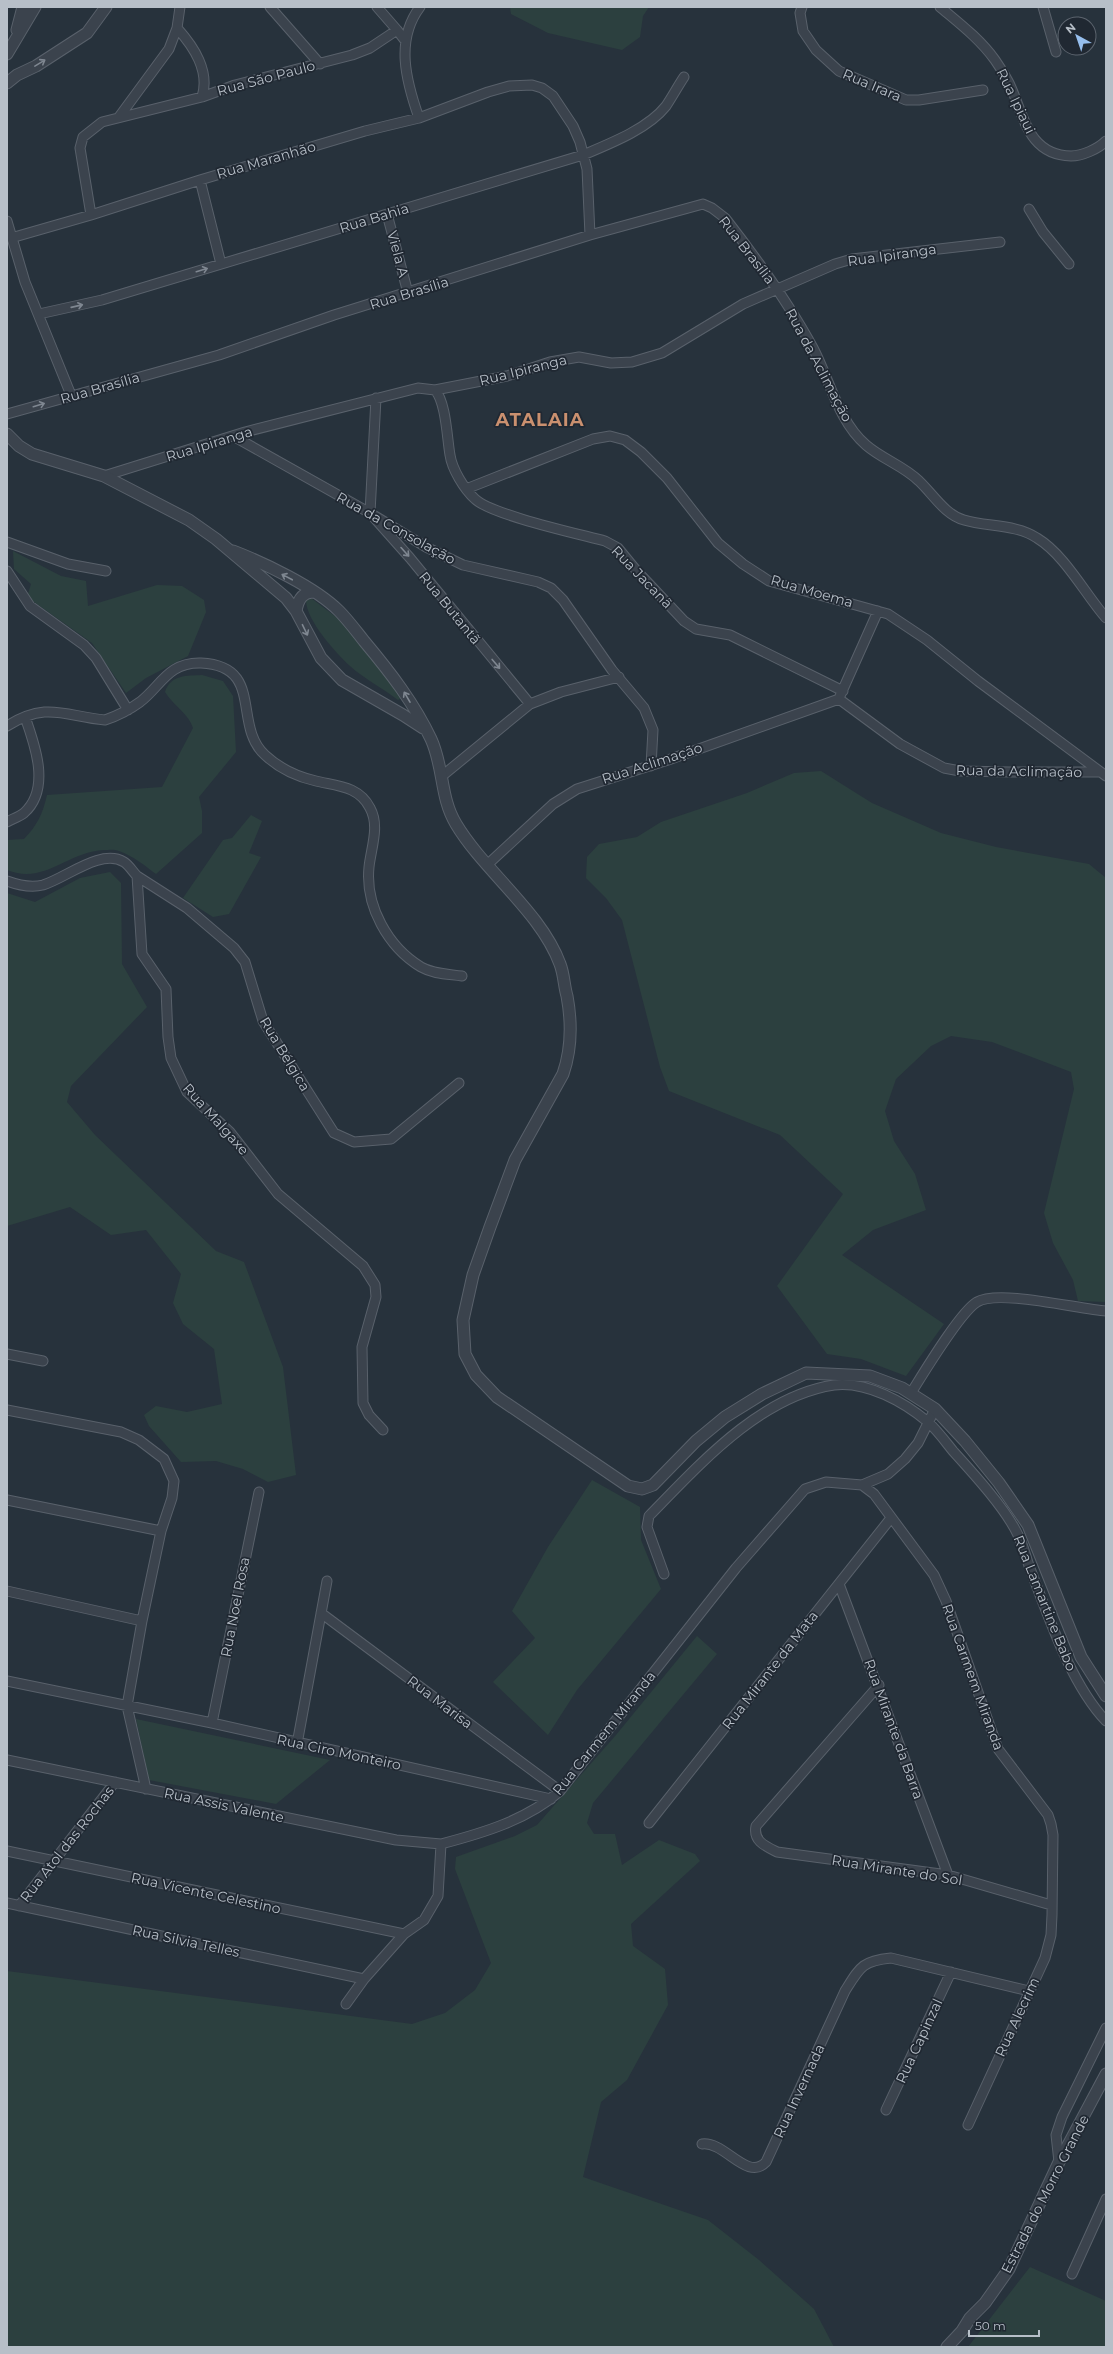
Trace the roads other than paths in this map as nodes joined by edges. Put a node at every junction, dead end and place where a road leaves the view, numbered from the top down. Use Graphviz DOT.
graph roads {
  1 [pos="106,7"];
  2 [pos="180,7"];
  3 [pos="270,7"];
  4 [pos="376,7"];
  5 [pos="420,7"];
  6 [pos="802,7"];
  7 [pos="940,7"];
  8 [pos="1043,7"];
  9 [pos="31,8"];
  10 [pos="177,28"];
  11 [pos="397,30"];
  12 [pos="404,39"];
  13 [pos="10,50"];
  14 [pos="1056,52"];
  15 [pos="320,64"];
  16 [pos="684,77"];
  17 [pos="7,84"];
  18 [pos="983,90"];
  19 [pos="202,97"];
  20 [pos="119,117"];
  21 [pos="419,118"];
  22 [pos="1106,141"];
  23 [pos="583,155"];
  24 [pos="200,180"];
  25 [pos="1029,209"];
  26 [pos="387,214"];
  27 [pos="91,215"];
  28 [pos="7,222"];
  29 [pos="590,235"];
  30 [pos="11,238"];
  31 [pos="1000,242"];
  32 [pos="221,264"];
  33 [pos="1069,264"];
  34 [pos="777,288"];
  35 [pos="408,293"];
  36 [pos="39,314"];
  37 [pos="435,390"];
  38 [pos="71,395"];
  39 [pos="376,398"];
  40 [pos="7,414"];
  41 [pos="7,434"];
  42 [pos="232,436"];
  43 [pos="104,476"];
  44 [pos="466,489"];
  45 [pos="370,512"];
  46 [pos="7,542"];
  47 [pos="233,551"];
  48 [pos="106,570"];
  49 [pos="7,571"];
  50 [pos="314,592"];
  51 [pos="296,611"];
  52 [pos="878,611"];
  53 [pos="1106,618"];
  54 [pos="619,677"];
  55 [pos="841,695"];
  56 [pos="530,704"];
  57 [pos="128,710"];
  58 [pos="25,717"];
  59 [pos="7,726"];
  60 [pos="426,731"];
  61 [pos="650,766"];
  62 [pos="1103,774"];
  63 [pos="442,776"];
  64 [pos="7,822"];
  65 [pos="487,865"];
  66 [pos="137,876"];
  67 [pos="7,881"];
  68 [pos="462,976"];
  69 [pos="459,1083"];
  70 [pos="1106,1311"];
  71 [pos="7,1354"];
  72 [pos="43,1361"];
  73 [pos="911,1393"];
  74 [pos="762,1394"];
  75 [pos="771,1408"];
  76 [pos="935,1409"];
  77 [pos="7,1410"];
  78 [pos="928,1423"];
  79 [pos="383,1430"];
  80 [pos="862,1485"];
  81 [pos="259,1492"];
  82 [pos="7,1500"];
  83 [pos="891,1518"];
  84 [pos="161,1532"];
  85 [pos="664,1574"];
  86 [pos="327,1581"];
  87 [pos="839,1584"];
  88 [pos="7,1591"];
  89 [pos="321,1613"];
  90 [pos="142,1622"];
  91 [pos="7,1681"];
  92 [pos="878,1685"];
  93 [pos="1106,1696"];
  94 [pos="127,1706"];
  95 [pos="1106,1721"];
  96 [pos="212,1723"];
  97 [pos="298,1744"];
  98 [pos="7,1760"];
  99 [pos="115,1782"];
  100 [pos="146,1789"];
  101 [pos="560,1791"];
  102 [pos="551,1799"];
  103 [pos="650,1823"];
  104 [pos="441,1844"];
  105 [pos="7,1851"];
  106 [pos="52,1861"];
  107 [pos="948,1876"];
  108 [pos="7,1903"];
  109 [pos="1052,1905"];
  110 [pos="19,1906"];
  111 [pos="404,1934"];
  112 [pos="951,1972"];
  113 [pos="364,1979"];
  114 [pos="1029,1991"];
  115 [pos="346,2004"];
  116 [pos="1106,2028"];
  117 [pos="1106,2074"];
  118 [pos="886,2110"];
  119 [pos="968,2125"];
  120 [pos="702,2144"];
  121 [pos="1059,2162"];
  122 [pos="1106,2199"];
  123 [pos="1072,2274"];
  124 [pos="947,2347"];
  17 -- 1 [label="street, one-way"];
  2 -- 10 [label="street"];
  3 -- 15 [label="street"];
  4 -- 11 [label="street"];
  5 -- 12 [label="street"];
  6 -- 18 [label="street, Rua Irara"];
  7 -- 22 [label="street, Rua Ipiaui"];
  8 -- 14 [label="street"];
  9 -- 13 [label="street"];
  10 -- 19 [label="street"];
  10 -- 20 [label="street"];
  11 -- 12 [label="street"];
  11 -- 15 [label="street, Rua São Paulo"];
  12 -- 21 [label="street"];
  15 -- 19 [label="street, Rua São Paulo"];
  16 -- 23 [label="street, Rua Bahia"];
  19 -- 20 [label="street, Rua São Paulo"];
  20 -- 27 [label="street, Rua São Paulo"];
  21 -- 23 [label="street, Rua Maranhão"];
  21 -- 24 [label="street, Rua Maranhão"];
  23 -- 26 [label="street, Rua Bahia"];
  23 -- 29 [label="street, Rua Maranhão"];
  24 -- 27 [label="street, Rua Maranhão"];
  24 -- 32 [label="street"];
  25 -- 33 [label="street"];
  26 -- 32 [label="street, Rua Bahia"];
  26 -- 35 [label="street, Viela A"];
  27 -- 30 [label="street, Rua Maranhão"];
  28 -- 30 [label="street"];
  29 -- 34 [label="street, Rua Brasília"];
  29 -- 35 [label="street, Rua Brasília"];
  30 -- 36 [label="street"];
  31 -- 34 [label="street, Rua Ipiranga"];
  36 -- 32 [label="street, Rua Bahia, one-way"];
  34 -- 37 [label="street, Rua Ipiranga"];
  34 -- 53 [label="street, Rua da Aclimação"];
  35 -- 38 [label="street, Rua Brasília"];
  36 -- 38 [label="street"];
  37 -- 39 [label="street, Rua Ipiranga"];
  37 -- 44 [label="street, Rua Jacanã"];
  40 -- 38 [label="street, Rua Brasília, one-way"];
  39 -- 42 [label="street, Rua Ipiranga"];
  39 -- 45 [label="street"];
  41 -- 43 [label="street"];
  42 -- 43 [label="street, Rua Ipiranga"];
  42 -- 45 [label="street, Rua da Consolação"];
  43 -- 47 [label="street"];
  44 -- 52 [label="street, Rua Moema"];
  44 -- 55 [label="street, Rua Jacanã"];
  45 -- 54 [label="street, Rua da Consolação"];
  45 -- 56 [label="street, Rua Butantã, one-way"];
  46 -- 48 [label="street"];
  50 -- 47 [label="street, one-way"];
  47 -- 51 [label="street"];
  49 -- 57 [label="street"];
  50 -- 51 [label="street"];
  60 -- 50 [label="street, one-way"];
  51 -- 60 [label="street, one-way"];
  52 -- 55 [label="street"];
  52 -- 62 [label="street, Rua Moema"];
  54 -- 56 [label="street"];
  54 -- 61 [label="street, Rua da Consolação"];
  55 -- 61 [label="street, Rua Aclimação"];
  55 -- 62 [label="street, Rua da Aclimação"];
  56 -- 63 [label="street"];
  57 -- 58 [label="street"];
  57 -- 68 [label="street"];
  58 -- 59 [label="street"];
  58 -- 64 [label="street"];
  60 -- 63 [label="street"];
  61 -- 65 [label="street, Rua Aclimação"];
  63 -- 65 [label="street"];
  65 -- 74 [label="street"];
  66 -- 67 [label="street"];
  66 -- 69 [label="street, Rua Bélgica"];
  66 -- 79 [label="street, Rua Malgaxe"];
  70 -- 73 [label="street"];
  71 -- 72 [label="street"];
  73 -- 74 [label="street"];
  73 -- 76 [label="street"];
  74 -- 75 [label="street"];
  75 -- 78 [label="street, Rua Lamartine Babo"];
  75 -- 85 [label="street, Rua Lamartine Babo"];
  76 -- 78 [label="street, Rua Carmem Miranda"];
  76 -- 93 [label="street"];
  77 -- 84 [label="street"];
  78 -- 80 [label="street, Rua Carmem Miranda"];
  78 -- 95 [label="street, Rua Lamartine Babo"];
  80 -- 83 [label="street, Rua Carmem Miranda"];
  80 -- 101 [label="street, Rua Carmem Miranda"];
  81 -- 96 [label="street, Rua Noel Rosa"];
  82 -- 84 [label="street"];
  83 -- 87 [label="street, Rua Mirante da Mata"];
  83 -- 109 [label="street, Rua Carmem Miranda"];
  84 -- 90 [label="street"];
  86 -- 89 [label="street"];
  87 -- 92 [label="street, Rua Mirante da Barra"];
  87 -- 103 [label="street, Rua Mirante da Mata"];
  88 -- 90 [label="street"];
  89 -- 97 [label="street"];
  89 -- 101 [label="street, Rua Marisa"];
  90 -- 94 [label="street"];
  91 -- 94 [label="street, Rua Ciro Monteiro"];
  92 -- 107 [label="street, Rua Mirante da Barra"];
  92 -- 107 [label="street, Rua Mirante do Sol"];
  94 -- 96 [label="street, Rua Ciro Monteiro"];
  94 -- 100 [label="street"];
  96 -- 97 [label="street, Rua Ciro Monteiro"];
  97 -- 102 [label="street, Rua Ciro Monteiro"];
  98 -- 99 [label="street, Rua Assis Valente"];
  99 -- 100 [label="street, Rua Assis Valente"];
  99 -- 106 [label="street, Rua Atol das Rochas"];
  100 -- 104 [label="street, Rua Assis Valente"];
  101 -- 102 [label="street, Rua Carmem Miranda"];
  102 -- 104 [label="street, Rua Carmem Miranda"];
  104 -- 111 [label="street"];
  105 -- 106 [label="street, Rua Vicente Celestino"];
  106 -- 110 [label="street, Rua Atol das Rochas"];
  106 -- 111 [label="street, Rua Vicente Celestino"];
  107 -- 109 [label="street, Rua Mirante do Sol"];
  108 -- 110 [label="street, Rua Silvia Telles"];
  109 -- 114 [label="street, Rua Alecrim"];
  110 -- 113 [label="street, Rua Silvia Telles"];
  111 -- 113 [label="street"];
  112 -- 114 [label="street"];
  112 -- 118 [label="street, Rua Capinzal"];
  112 -- 120 [label="street, Rua Invernada"];
  113 -- 115 [label="street"];
  114 -- 119 [label="street, Rua Alecrim"];
  116 -- 121 [label="street"];
  117 -- 121 [label="street, Estrada do Morro Grande"];
  121 -- 124 [label="street, Estrada do Morro Grande"];
  122 -- 123 [label="street"];
}
